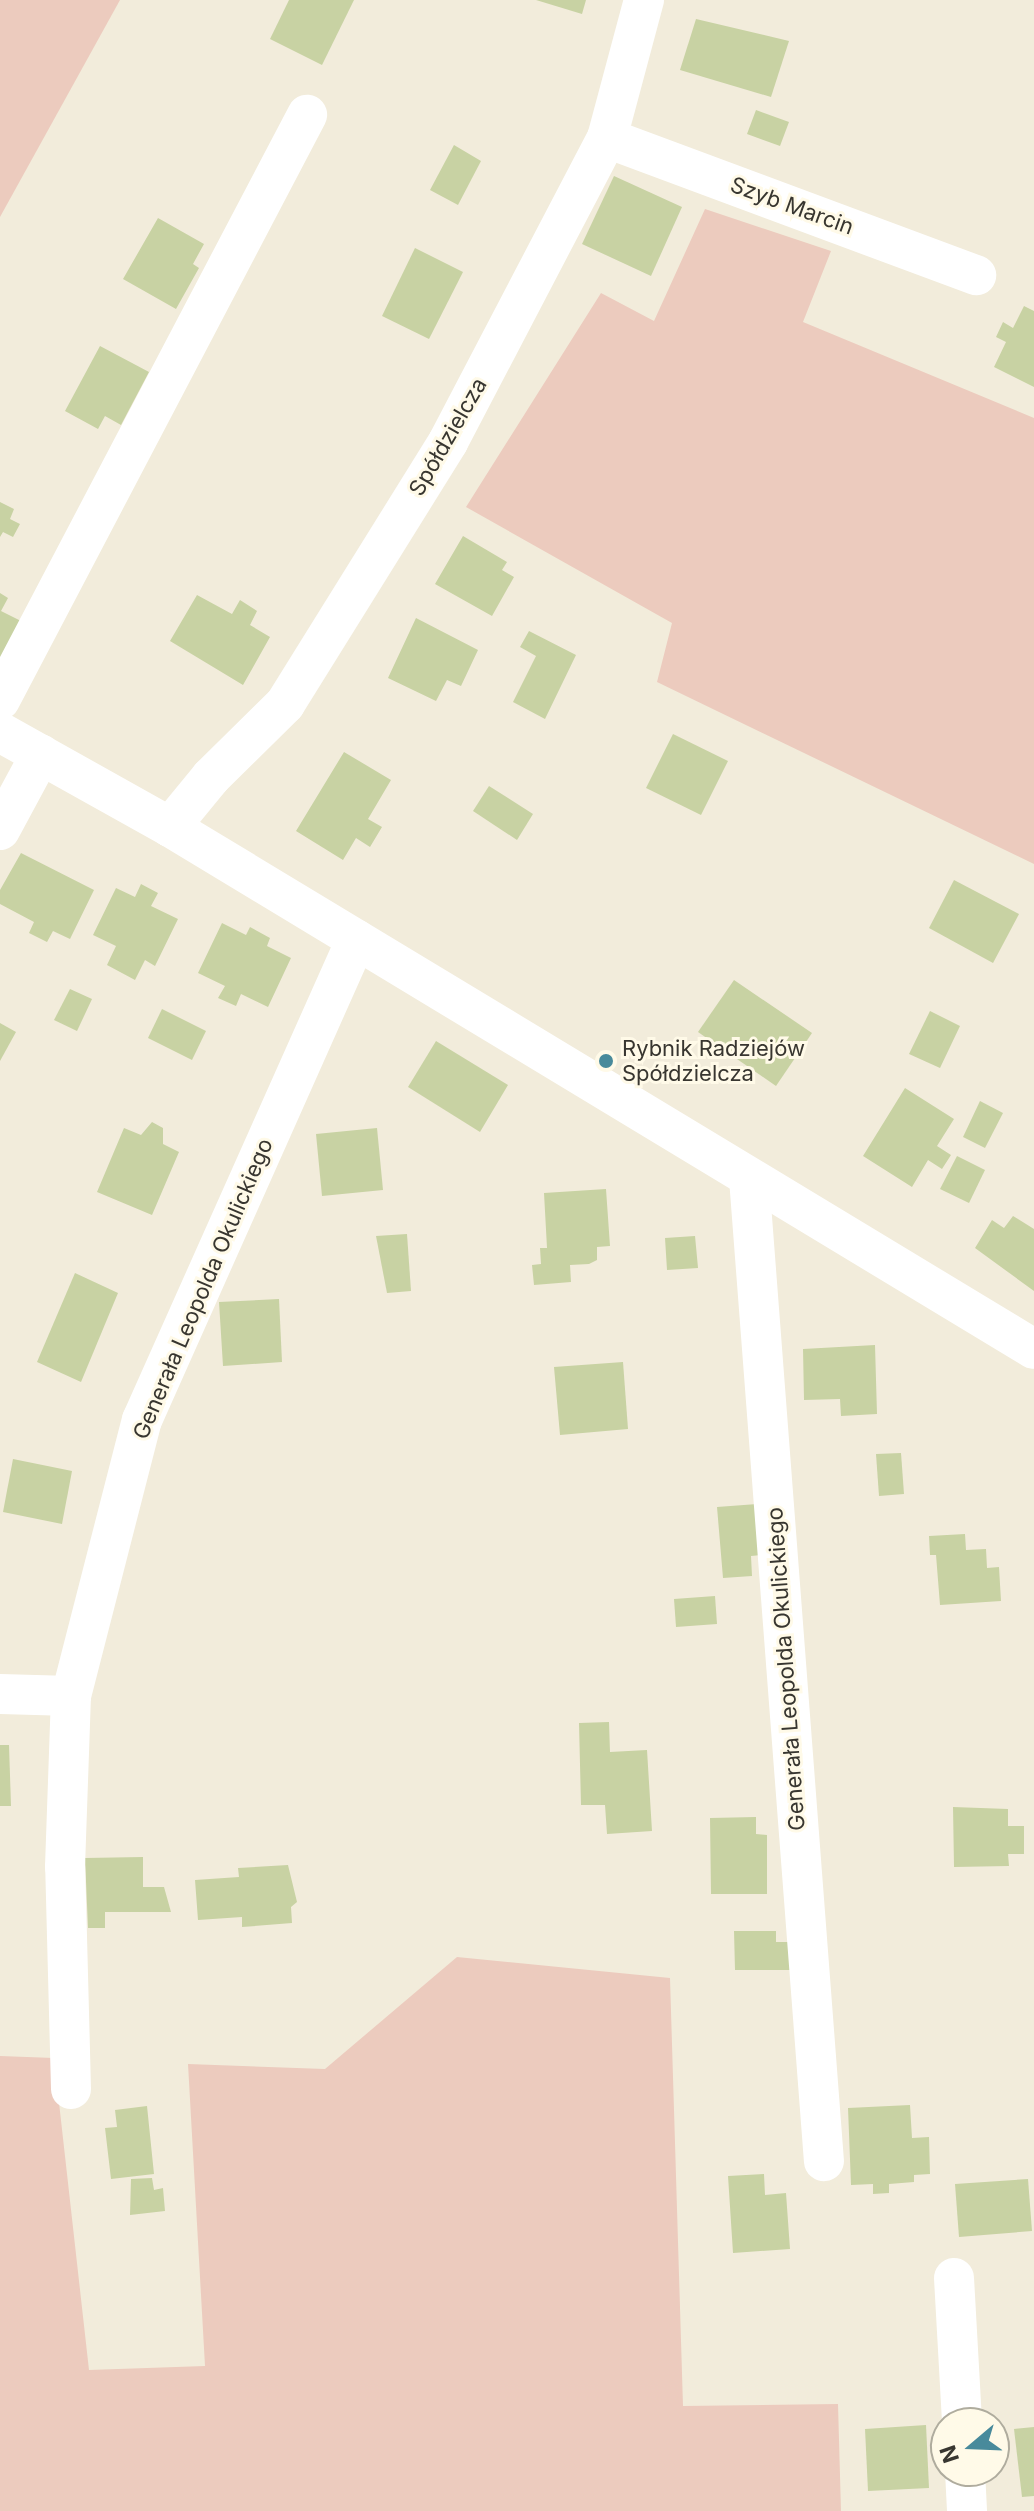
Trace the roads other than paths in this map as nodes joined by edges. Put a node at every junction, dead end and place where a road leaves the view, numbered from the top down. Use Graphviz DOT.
graph roads {
  1 [pos="644,0"];
  2 [pos="307,115"];
  3 [pos="607,138"];
  4 [pos="976,275"];
  5 [pos="0,700"];
  6 [pos="0,732"];
  7 [pos="41,754"];
  8 [pos="170,827"];
  9 [pos="0,830"];
  10 [pos="356,940"];
  11 [pos="749,1178"];
  12 [pos="1034,1349"];
  13 [pos="0,1694"];
  14 [pos="71,1696"];
  15 [pos="71,2089"];
  16 [pos="824,2161"];
  17 [pos="954,2278"];
  18 [pos="961,2407"];
  19 [pos="966,2487"];
  20 [pos="967,2511"];
  1 -- 3 [label="street, Spółdzielcza"];
  2 -- 5 [label="street"];
  3 -- 4 [label="street, Szyb Marcin"];
  3 -- 8 [label="street, Spółdzielcza"];
  6 -- 7 [label="street"];
  7 -- 8 [label="street"];
  7 -- 9 [label="street"];
  8 -- 10 [label="street"];
  10 -- 11 [label="street"];
  10 -- 14 [label="street, Generała Leopolda Okulickiego"];
  11 -- 12 [label="street"];
  11 -- 16 [label="street, Generała Leopolda Okulickiego"];
  13 -- 14 [label="street"];
  14 -- 15 [label="street, Generała Leopolda Okulickiego"];
  17 -- 18 [label="street"];
  19 -- 20 [label="street"];
}
